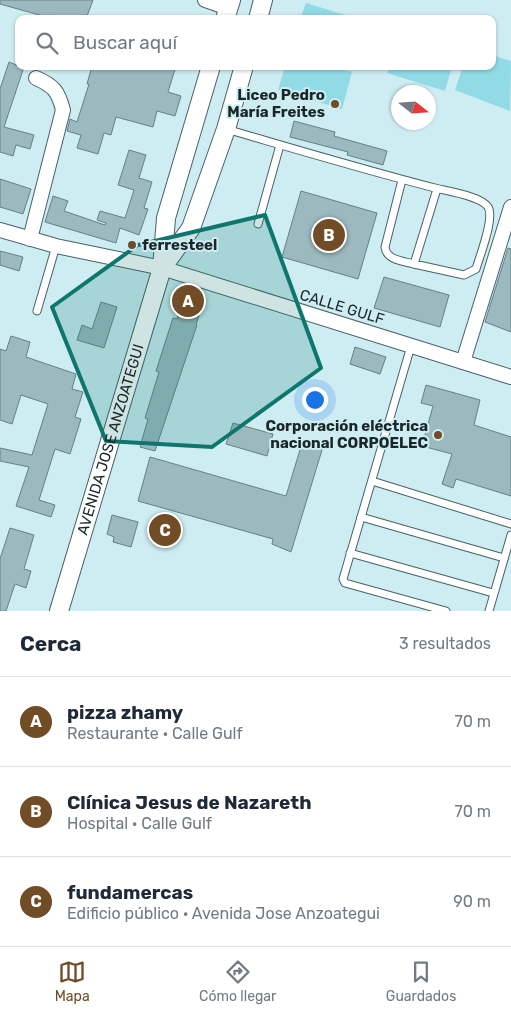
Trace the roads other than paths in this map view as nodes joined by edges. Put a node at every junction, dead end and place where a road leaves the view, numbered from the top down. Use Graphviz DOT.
graph roads {
  1 [pos="205,0"];
  2 [pos="263,0"];
  3 [pos="228,9"];
  4 [pos="259,15"];
  5 [pos="210,70"];
  6 [pos="243,70"];
  7 [pos="36,78"];
  8 [pos="226,129"];
  9 [pos="280,145"];
  10 [pos="402,180"];
  11 [pos="437,189"];
  12 [pos="511,207"];
  13 [pos="258,224"];
  14 [pos="0,230"];
  15 [pos="30,239"];
  16 [pos="56,246"];
  17 [pos="414,264"];
  18 [pos="162,268"];
  19 [pos="37,311"];
  20 [pos="411,346"];
  21 [pos="462,362"];
  22 [pos="511,377"];
  23 [pos="372,481"];
  24 [pos="361,517"];
  25 [pos="511,524"];
  26 [pos="511,535"];
  27 [pos="350,553"];
  28 [pos="504,558"];
  29 [pos="493,593"];
  30 [pos="59,611"];
  31 [pos="446,611"];
  32 [pos="489,611"];
  1 -- 3 [label="street"];
  2 -- 4 [label="street"];
  5 -- 18 [label="street"];
  6 -- 8 [label="street"];
  7 -- 15 [label="street"];
  8 -- 9 [label="lane"];
  8 -- 18 [label="street"];
  9 -- 10 [label="lane"];
  9 -- 13 [label="lane"];
  10 -- 11 [label="lane"];
  10 -- 17 [label="lane"];
  11 -- 17 [label="lane"];
  11 -- 17 [label="lane"];
  12 -- 21 [label="street"];
  14 -- 15 [label="street, CALLE GULF"];
  15 -- 16 [label="street, CALLE GULF"];
  16 -- 18 [label="street, CALLE GULF"];
  16 -- 19 [label="lane"];
  18 -- 20 [label="street, CALLE GULF"];
  18 -- 30 [label="street, AVENIDA JOSE ANZOATEGUI"];
  20 -- 21 [label="street, CALLE GULF"];
  20 -- 23 [label="lane"];
  21 -- 22 [label="street, CALLE GULF"];
  23 -- 24 [label="lane"];
  23 -- 25 [label="lane"];
  24 -- 27 [label="lane"];
  24 -- 28 [label="lane"];
  26 -- 28 [label="lane"];
  27 -- 29 [label="lane"];
  27 -- 31 [label="lane"];
  28 -- 29 [label="lane"];
  29 -- 32 [label="lane"];
}
